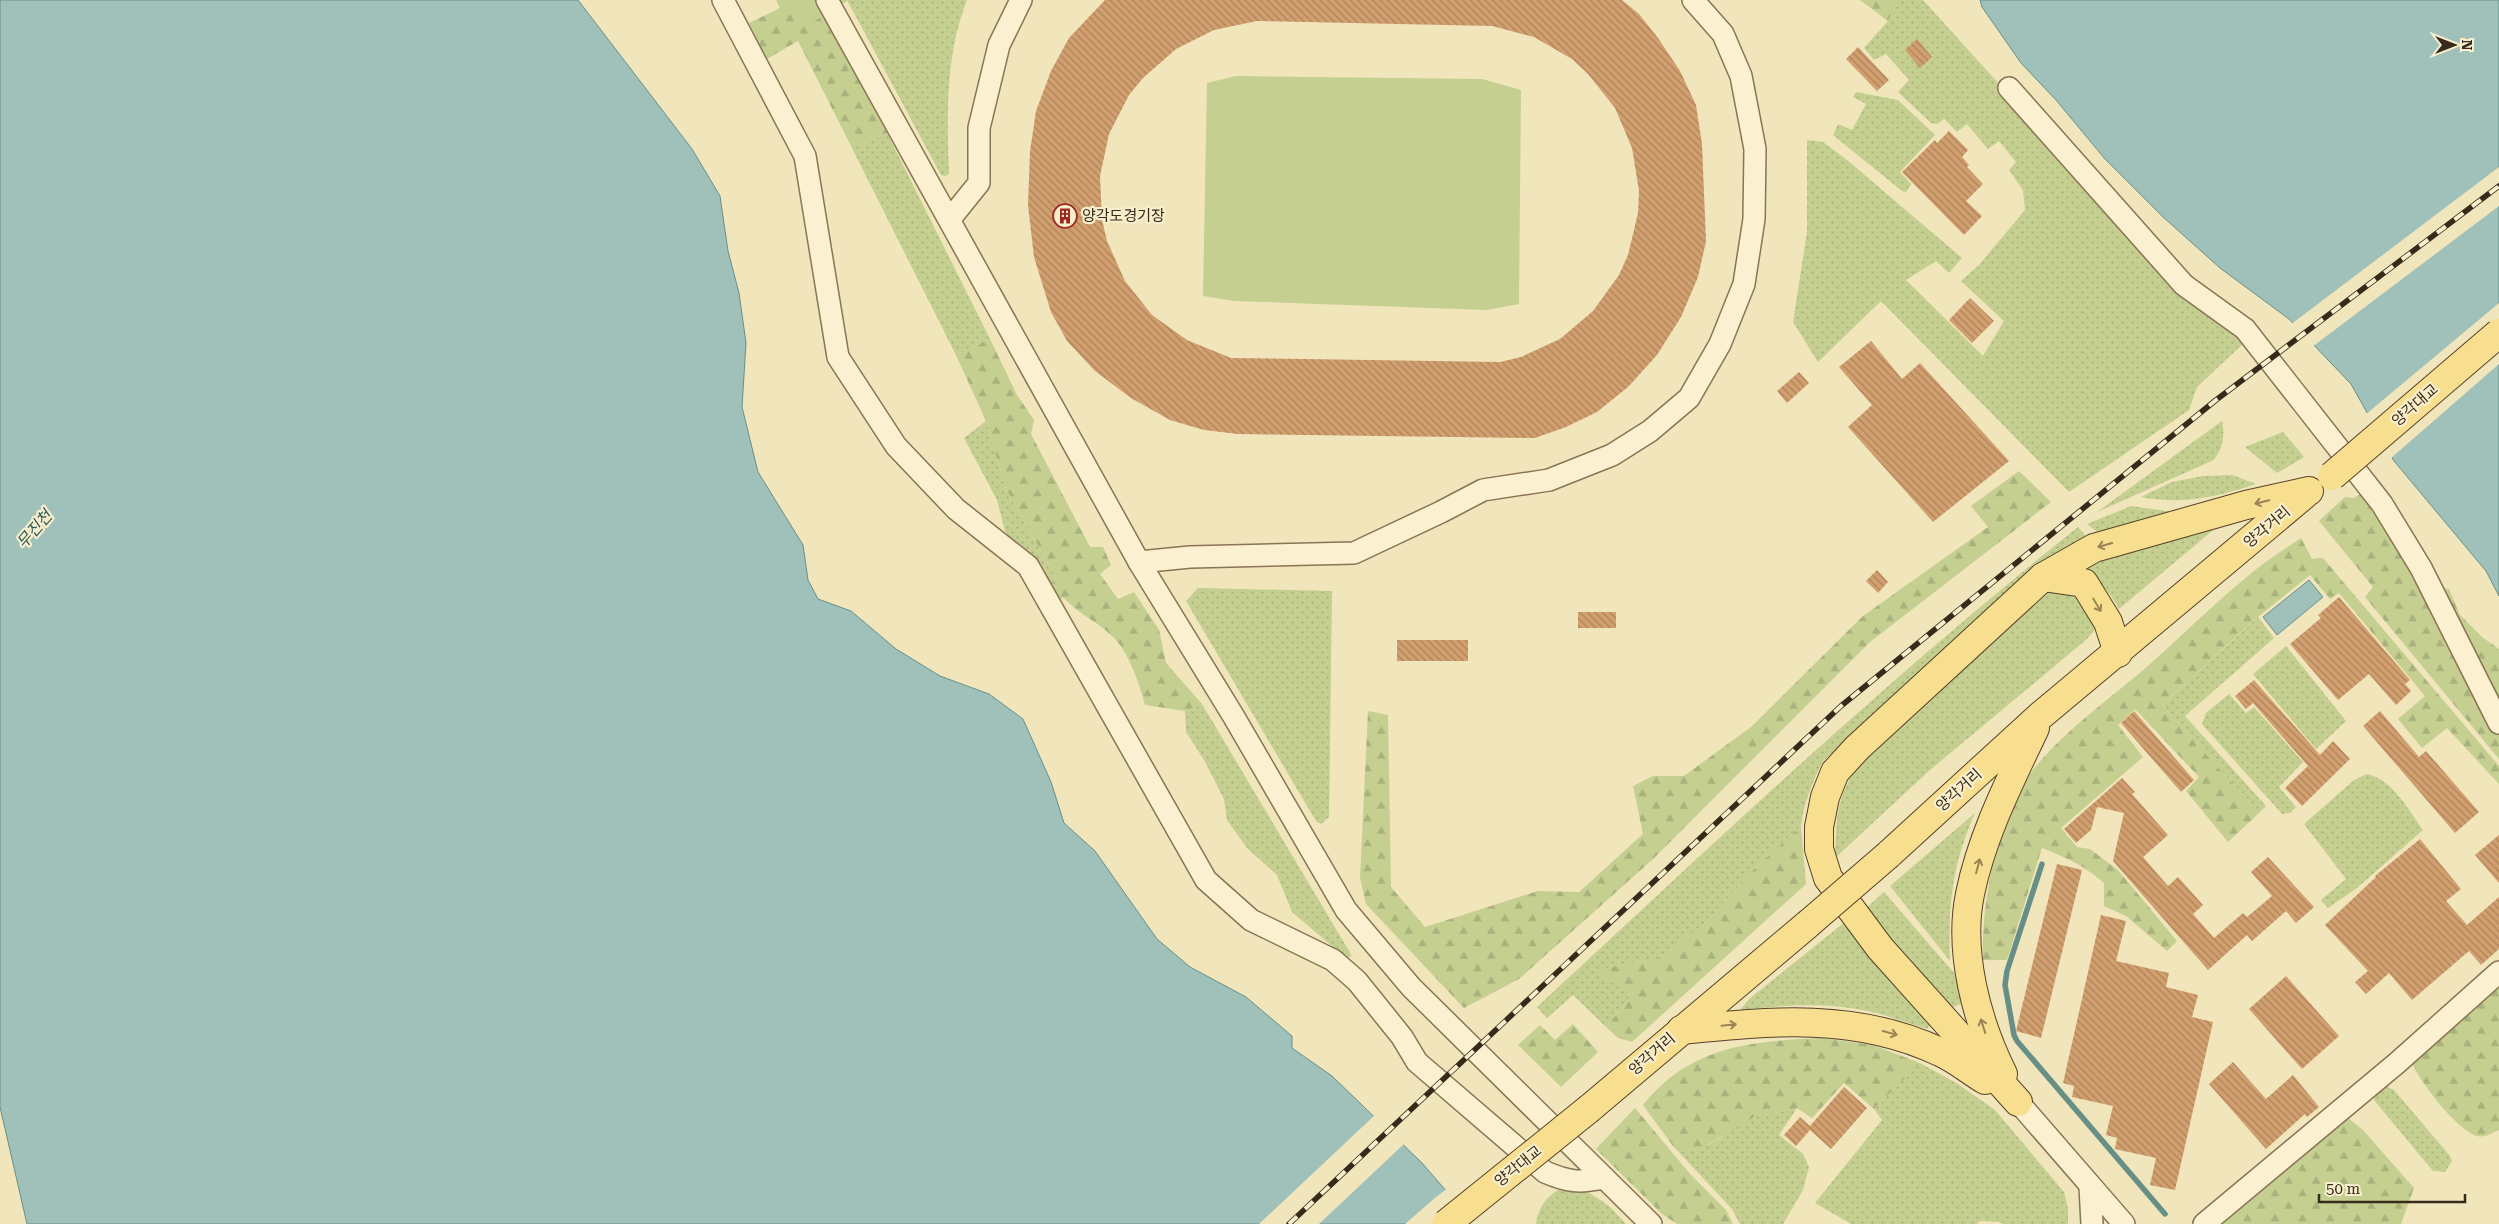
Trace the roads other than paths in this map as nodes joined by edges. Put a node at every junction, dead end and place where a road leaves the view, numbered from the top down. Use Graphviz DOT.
graph roads {
  1 [pos="723,0"];
  2 [pos="827,0"];
  3 [pos="1021,0"];
  4 [pos="1693,0"];
  5 [pos="2009,88"];
  6 [pos="950,219"];
  7 [pos="2499,333"];
  8 [pos="2332,476"];
  9 [pos="2309,491"];
  10 [pos="1139,562"];
  11 [pos="2043,577"];
  12 [pos="2118,653"];
  13 [pos="2040,716"];
  14 [pos="2499,723"];
  15 [pos="2499,972"];
  16 [pos="1681,1030"];
  17 [pos="2018,1102"];
  18 [pos="1590,1108"];
  19 [pos="1604,1178"];
  20 [pos="2090,1187"];
  21 [pos="1446,1224"];
  22 [pos="1651,1224"];
  23 [pos="2092,1224"];
  24 [pos="2124,1224"];
  25 [pos="2204,1224"];
  1 -- 19 [label="street"];
  2 -- 6 [label="street"];
  3 -- 6 [label="street"];
  4 -- 10 [label="street"];
  5 -- 14 [label="street"];
  6 -- 10 [label="street"];
  7 -- 8 [label="main road, 양각대교, bridge"];
  8 -- 9 [label="main road, 양각거리"];
  9 -- 11 [label="main road, one-way"];
  9 -- 12 [label="main road, 양각거리"];
  10 -- 19 [label="street"];
  11 -- 12 [label="main road, one-way"];
  11 -- 17 [label="main road"];
  12 -- 13 [label="main road, 양각거리"];
  13 -- 16 [label="main road, 양각거리, bridge"];
  17 -- 13 [label="main road, one-way"];
  15 -- 25 [label="street"];
  16 -- 17 [label="main road, one-way"];
  16 -- 18 [label="main road, 양각거리"];
  17 -- 20 [label="street"];
  18 -- 21 [label="main road, 양각대교, bridge"];
  19 -- 22 [label="street"];
  20 -- 23 [label="street"];
  20 -- 24 [label="street"];
}
